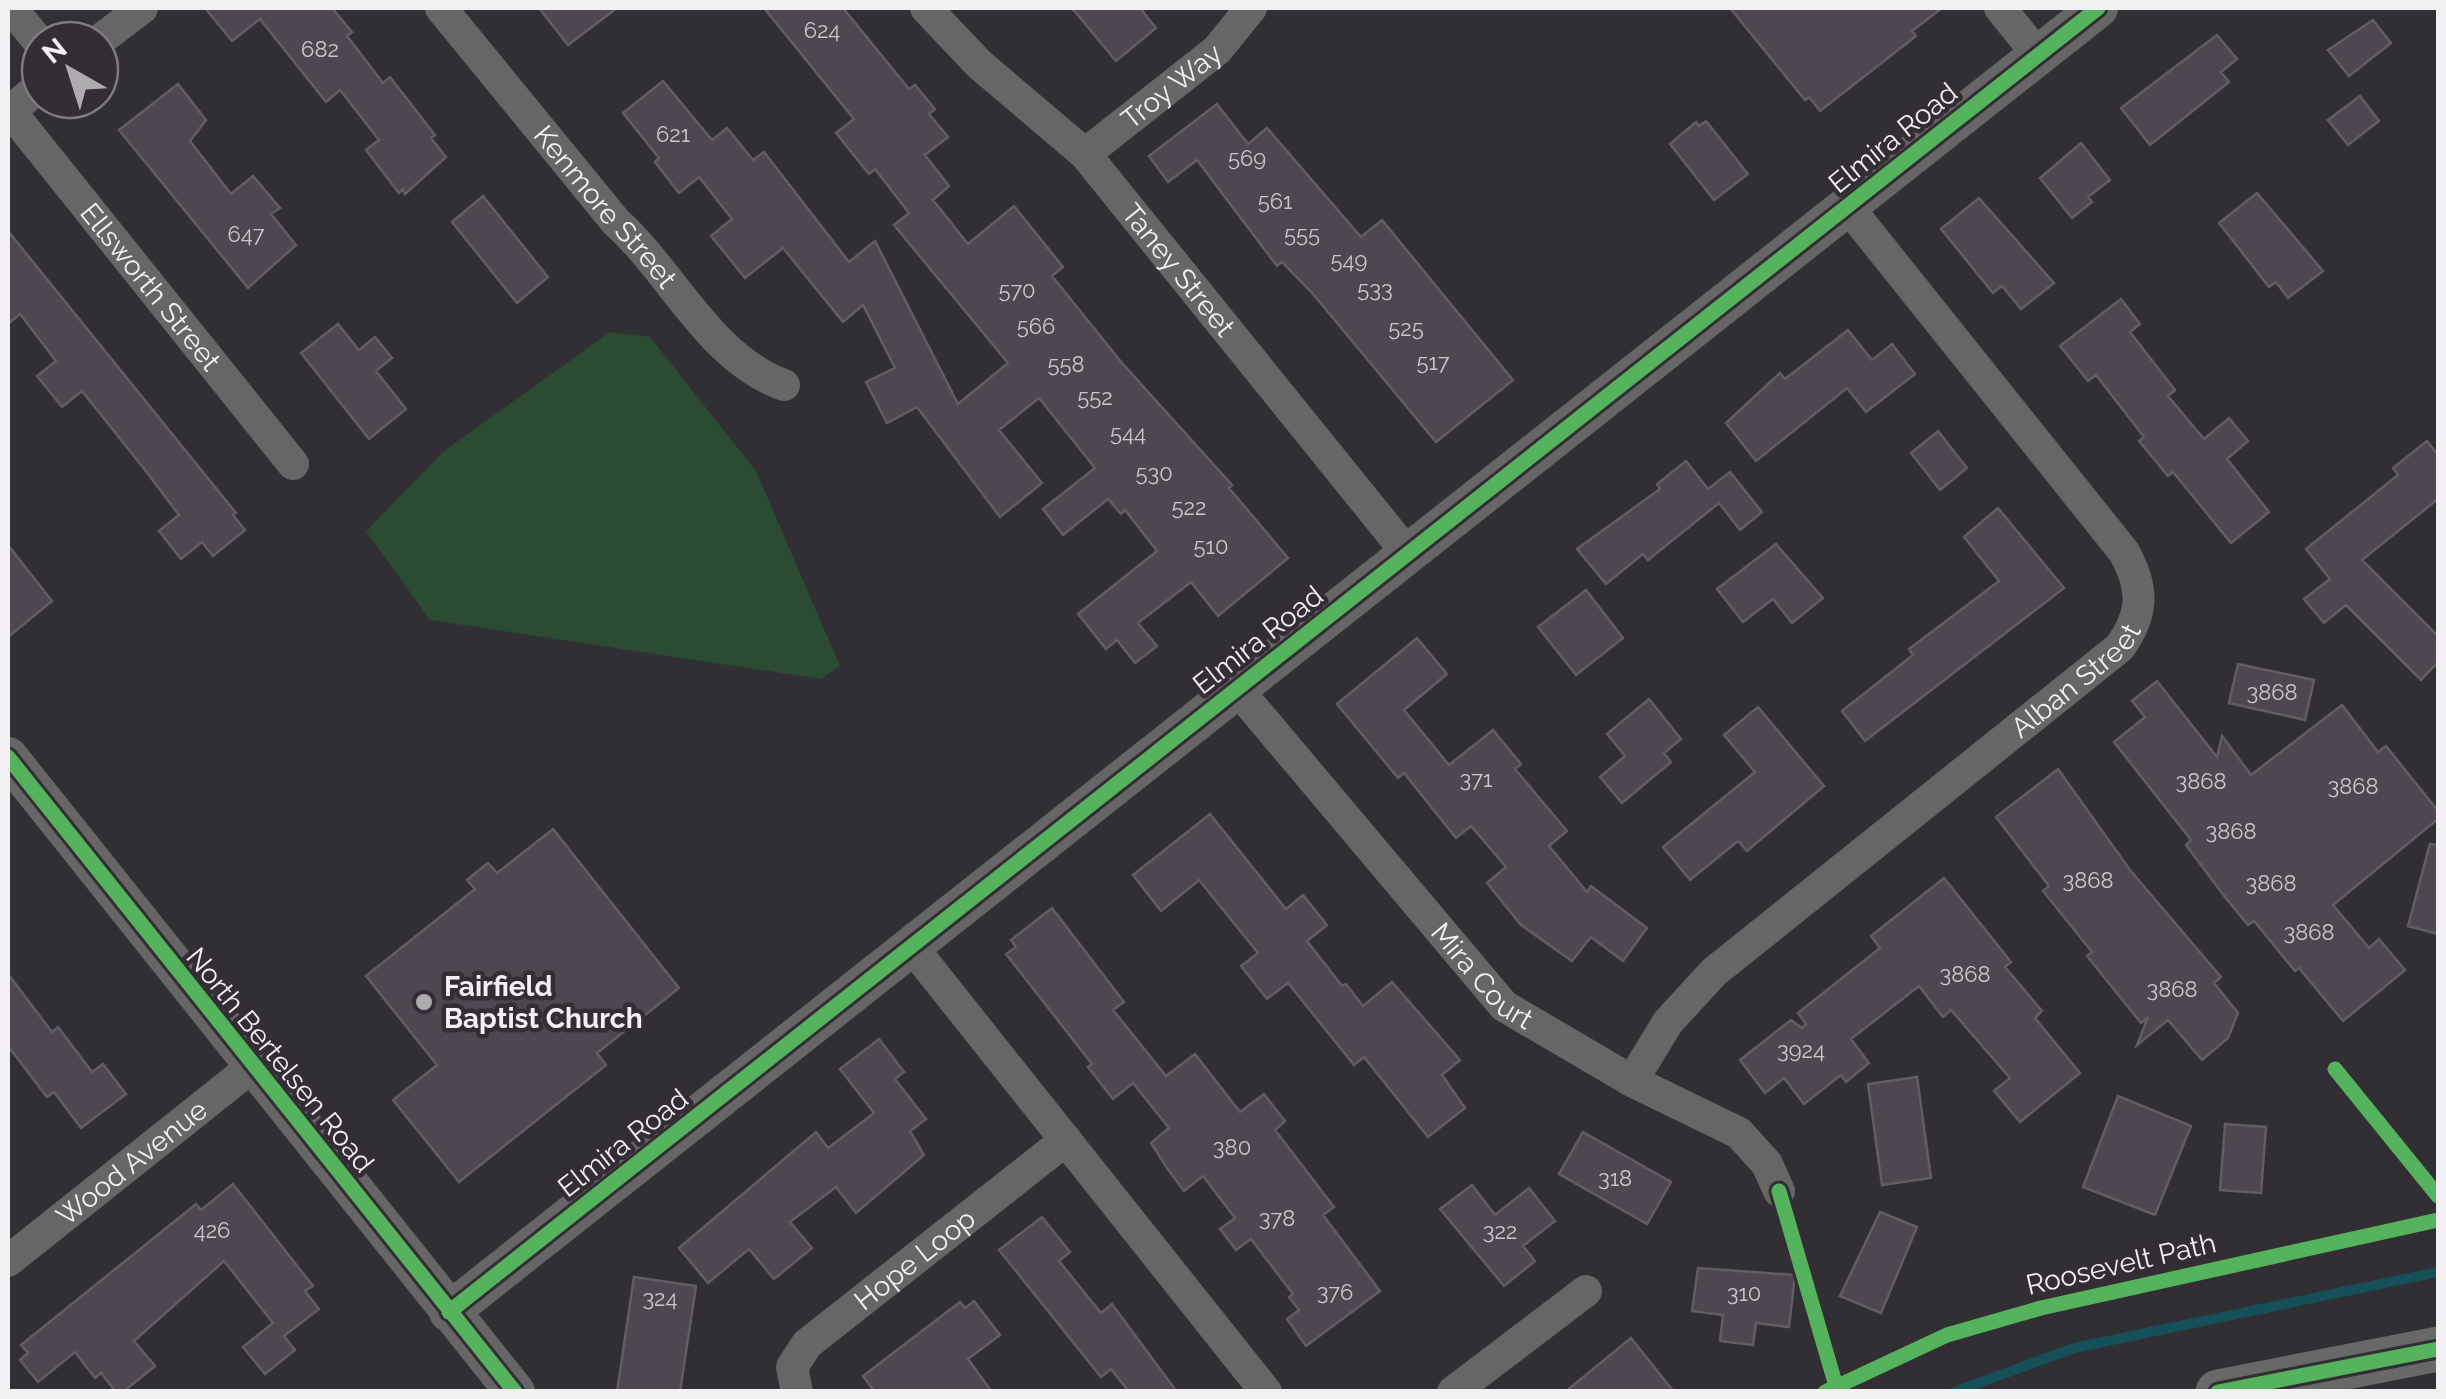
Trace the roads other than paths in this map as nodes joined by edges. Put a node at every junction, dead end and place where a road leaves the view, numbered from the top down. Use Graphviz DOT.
graph roads {
  1 [pos="142,8"];
  2 [pos="442,8"];
  3 [pos="926,8"];
  4 [pos="1252,8"];
  5 [pos="2000,8"];
  6 [pos="2098,8"];
  7 [pos="120,25"];
  8 [pos="2038,55"];
  9 [pos="9,112"];
  10 [pos="1084,154"];
  11 [pos="1848,207"];
  12 [pos="784,385"];
  13 [pos="293,464"];
  14 [pos="1408,554"];
  15 [pos="1237,689"];
  16 [pos="8,757"];
  17 [pos="912,947"];
  18 [pos="253,1066"];
  19 [pos="1632,1080"];
  20 [pos="1066,1140"];
  21 [pos="1778,1192"];
  22 [pos="8,1262"];
  23 [pos="1586,1290"];
  24 [pos="450,1312"];
  25 [pos="2438,1349"];
  26 [pos="515,1392"];
  27 [pos="797,1392"];
  28 [pos="1266,1392"];
  29 [pos="1453,1392"];
  30 [pos="2218,1392"];
  1 -- 7 [label="street"];
  2 -- 12 [label="street, Kenmore Street"];
  3 -- 10 [label="street, Taney Street"];
  4 -- 10 [label="street, Troy Way"];
  5 -- 8 [label="street"];
  6 -- 8 [label="street, Elmira Road"];
  8 -- 11 [label="street, Elmira Road"];
  9 -- 13 [label="street, Ellsworth Street"];
  10 -- 14 [label="street, Taney Street"];
  11 -- 14 [label="street, Elmira Road"];
  11 -- 19 [label="street, Alban Street"];
  14 -- 15 [label="street, Elmira Road"];
  15 -- 17 [label="street, Elmira Road"];
  15 -- 19 [label="street, Mira Court"];
  16 -- 18 [label="street, North Bertelsen Road"];
  17 -- 20 [label="street"];
  17 -- 24 [label="street, Elmira Road"];
  18 -- 22 [label="street, Wood Avenue"];
  18 -- 24 [label="street, North Bertelsen Road"];
  19 -- 21 [label="street, Mira Court"];
  20 -- 27 [label="street, Hope Loop"];
  20 -- 28 [label="street"];
  23 -- 29 [label="street"];
  24 -- 26 [label="street, North Bertelsen Road"];
  25 -- 30 [label="main road"];
}
